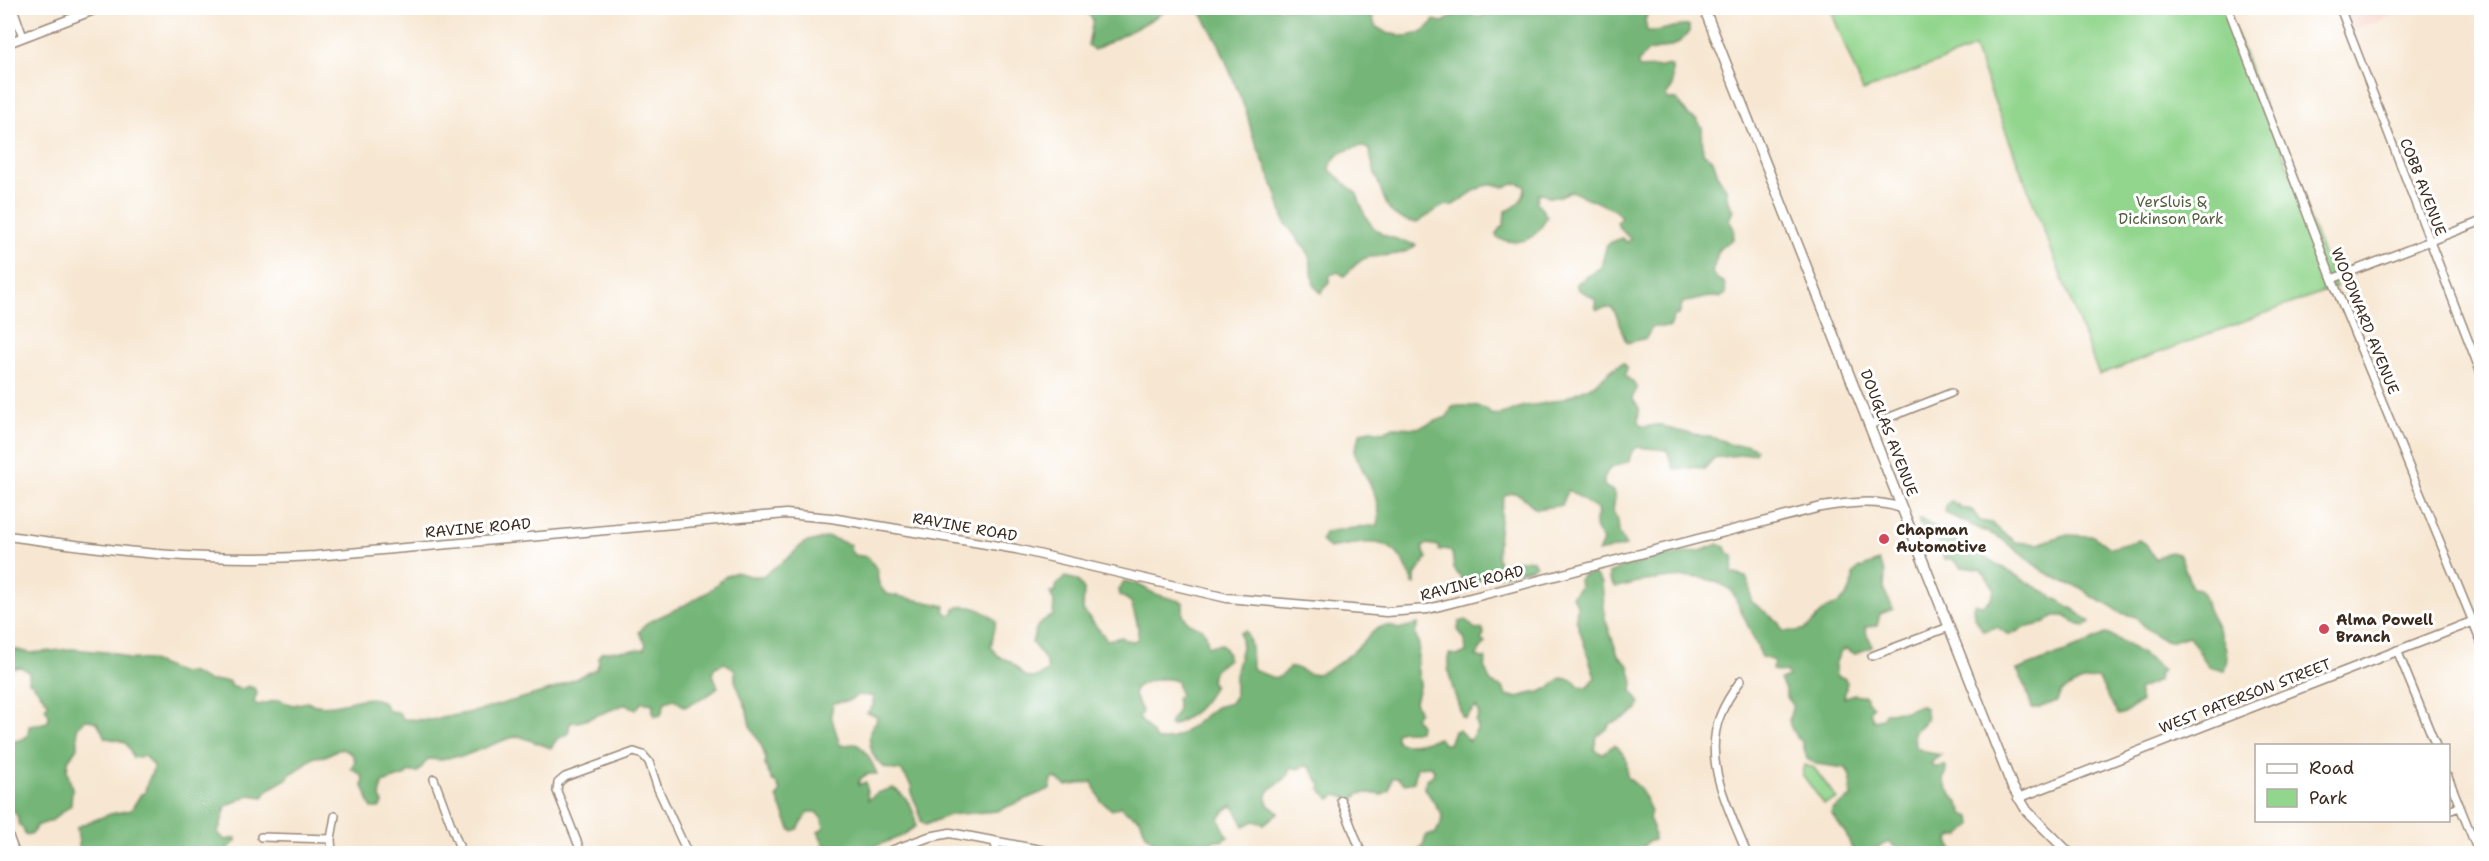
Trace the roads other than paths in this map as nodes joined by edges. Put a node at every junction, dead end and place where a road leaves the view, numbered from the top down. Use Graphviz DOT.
graph roads {
  1 [pos="13,8"];
  2 [pos="99,8"];
  3 [pos="1704,8"];
  4 [pos="2228,8"];
  5 [pos="2340,8"];
  6 [pos="23,37"];
  7 [pos="8,43"];
  8 [pos="2481,221"];
  9 [pos="2430,241"];
  10 [pos="2332,279"];
  11 [pos="2481,350"];
  12 [pos="2472,354"];
  13 [pos="2481,376"];
  14 [pos="1952,393"];
  15 [pos="1869,425"];
  16 [pos="1902,508"];
  17 [pos="8,536"];
  18 [pos="2477,620"];
  19 [pos="1949,627"];
  20 [pos="2481,644"];
  21 [pos="2397,650"];
  22 [pos="1872,656"];
  23 [pos="1741,680"];
  24 [pos="2435,744"];
  25 [pos="434,779"];
  26 [pos="2450,782"];
  27 [pos="2018,798"];
  28 [pos="1341,800"];
  29 [pos="2460,807"];
  30 [pos="2450,810"];
  31 [pos="335,816"];
  32 [pos="8,835"];
  33 [pos="261,837"];
  34 [pos="331,839"];
  35 [pos="994,841"];
  36 [pos="15,854"];
  37 [pos="332,854"];
  38 [pos="462,854"];
  39 [pos="582,854"];
  40 [pos="688,854"];
  41 [pos="883,854"];
  42 [pos="998,854"];
  43 [pos="1061,854"];
  44 [pos="1362,854"];
  45 [pos="1747,854"];
  46 [pos="2070,854"];
  47 [pos="2479,854"];
  1 -- 6 [label="street"];
  2 -- 6 [label="street"];
  3 -- 15 [label="main road, DOUGLAS AVENUE"];
  4 -- 10 [label="street, WOODWARD AVENUE"];
  5 -- 9 [label="street, COBB AVENUE"];
  6 -- 7 [label="street"];
  8 -- 9 [label="street"];
  9 -- 10 [label="street"];
  9 -- 12 [label="street, COBB AVENUE"];
  10 -- 18 [label="street, WOODWARD AVENUE"];
  11 -- 12 [label="street"];
  12 -- 13 [label="street, COBB AVENUE"];
  14 -- 15 [label="street"];
  15 -- 16 [label="main road, DOUGLAS AVENUE"];
  16 -- 17 [label="street, RAVINE ROAD"];
  16 -- 19 [label="main road, DOUGLAS AVENUE"];
  18 -- 20 [label="street, WOODWARD AVENUE"];
  18 -- 21 [label="street, WEST PATERSON STREET"];
  19 -- 22 [label="street"];
  19 -- 27 [label="main road, DOUGLAS AVENUE"];
  21 -- 24 [label="street"];
  21 -- 27 [label="street, WEST PATERSON STREET"];
  23 -- 45 [label="street"];
  25 -- 38 [label="street"];
  26 -- 29 [label="street"];
  27 -- 46 [label="main road, DOUGLAS AVENUE"];
  28 -- 44 [label="street"];
  29 -- 30 [label="street"];
  29 -- 47 [label="street"];
  31 -- 34 [label="street"];
  32 -- 36 [label="street"];
  33 -- 34 [label="street"];
  34 -- 37 [label="street"];
  35 -- 41 [label="street"];
  35 -- 42 [label="street"];
  35 -- 43 [label="street"];
  39 -- 40 [label="street"];
}
